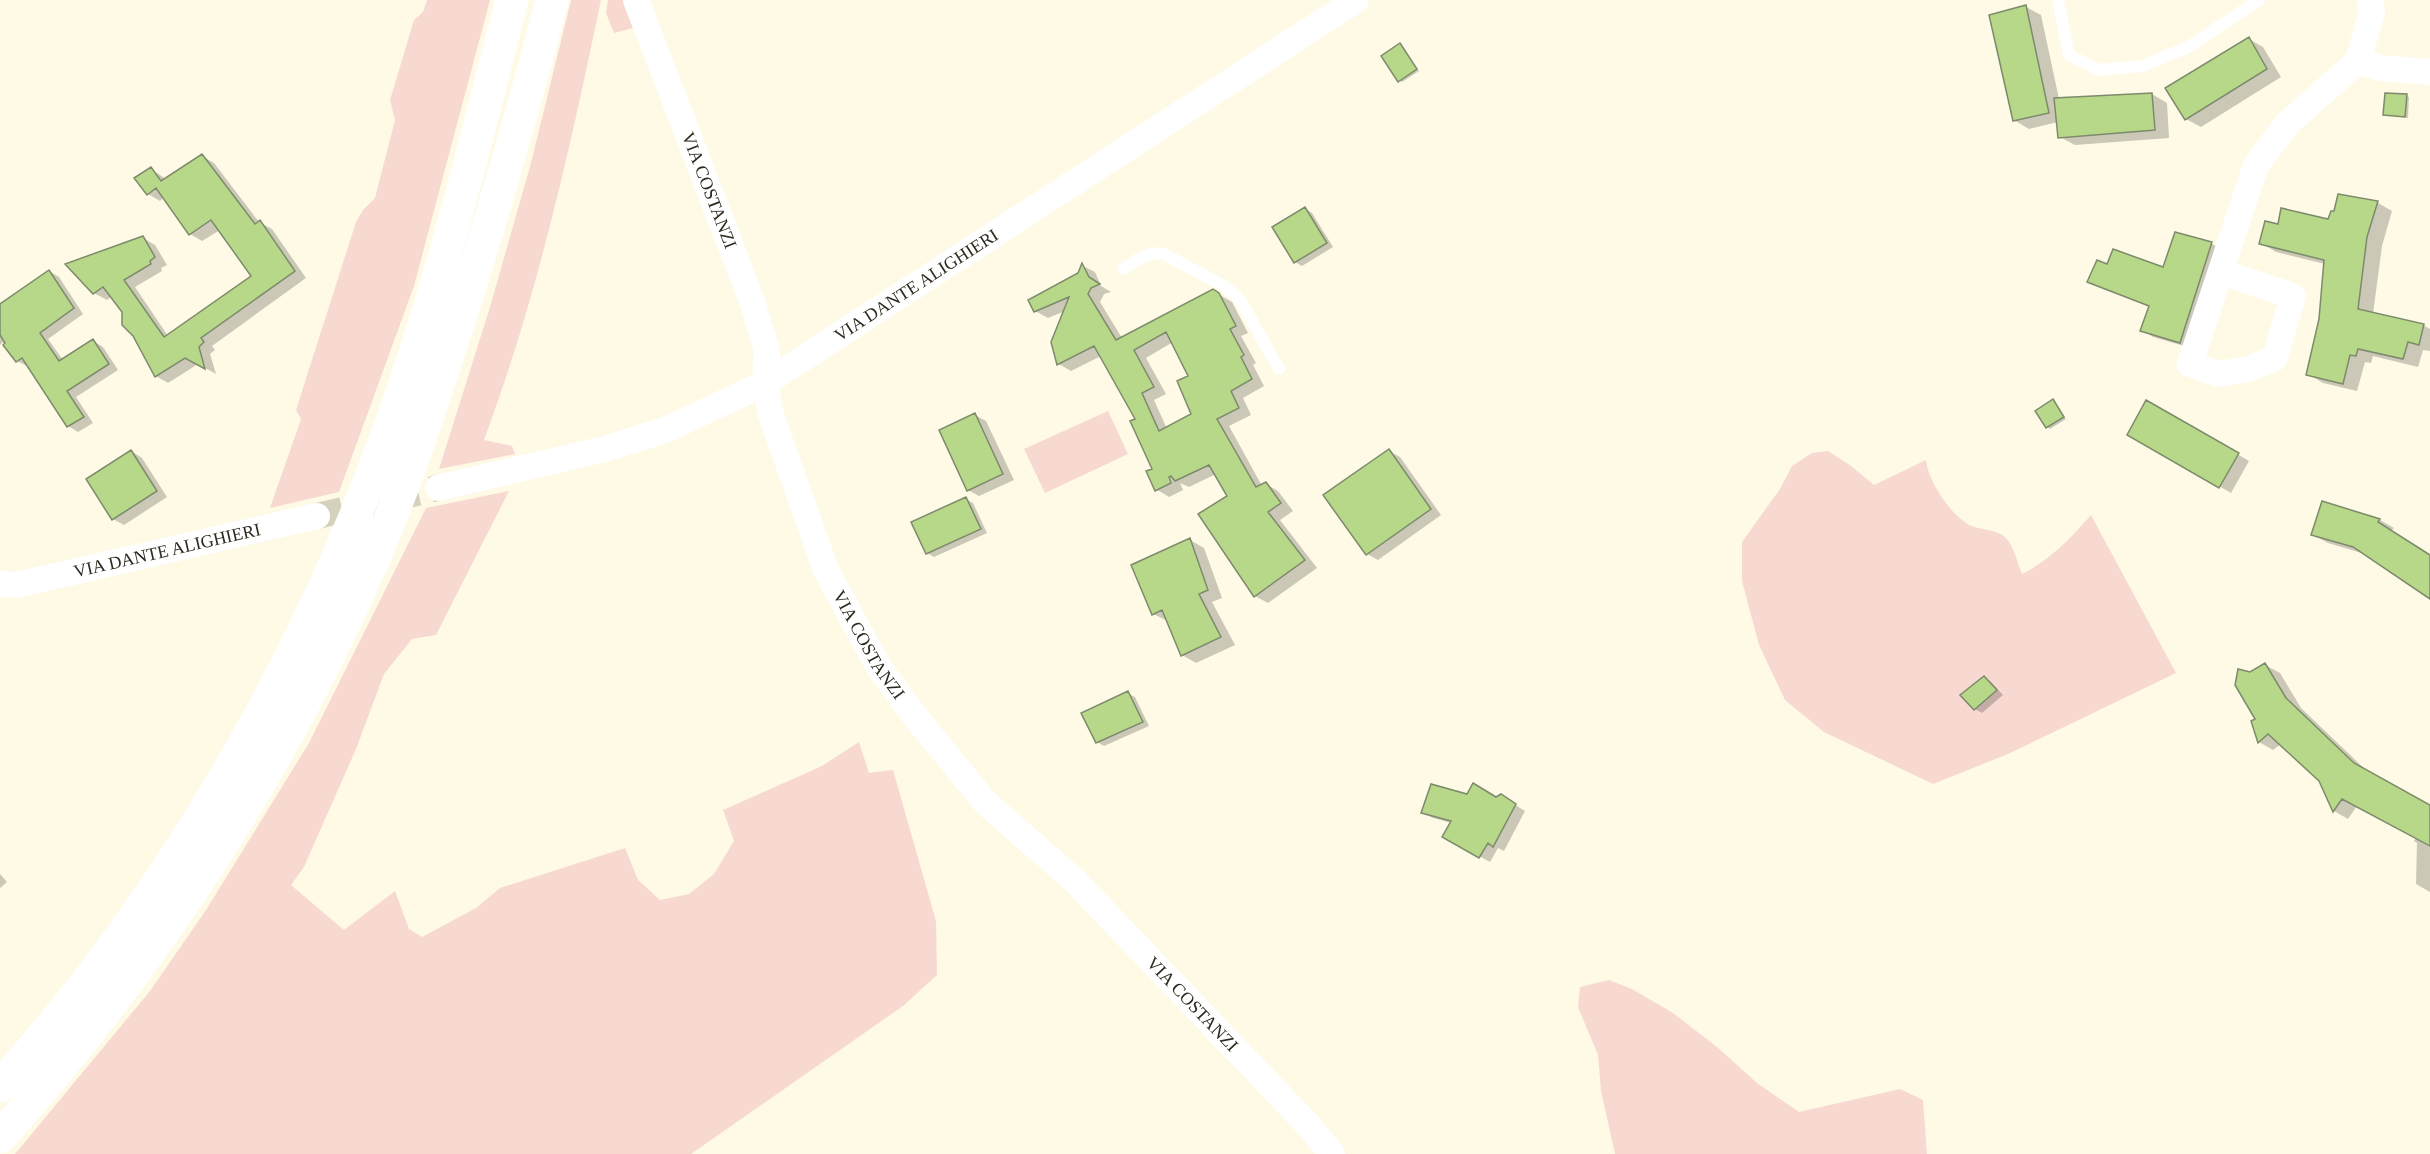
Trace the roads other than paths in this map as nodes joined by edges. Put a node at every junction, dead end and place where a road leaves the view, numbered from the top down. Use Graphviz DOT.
graph roads {
  1 [pos="512,0"];
  2 [pos="552,0"];
  3 [pos="636,0"];
  4 [pos="1356,0"];
  5 [pos="2058,0"];
  6 [pos="2259,0"];
  7 [pos="2370,0"];
  8 [pos="2358,61"];
  9 [pos="2430,72"];
  10 [pos="1123,269"];
  11 [pos="2221,272"];
  12 [pos="1279,369"];
  13 [pos="765,382"];
  14 [pos="438,488"];
  15 [pos="317,516"];
  16 [pos="8,585"];
  17 [pos="66,1009"];
  18 [pos="0,1056"];
  19 [pos="0,1086"];
  20 [pos="0,1137"];
  21 [pos="1332,1154"];
  1 -- 17 [label="highway"];
  2 -- 20 [label="highway"];
  3 -- 13 [label="street, VIA COSTANZI"];
  4 -- 13 [label="street, VIA DANTE ALIGHIERI"];
  5 -- 6 [label="lane"];
  7 -- 8 [label="street"];
  8 -- 9 [label="street"];
  8 -- 11 [label="street"];
  10 -- 12 [label="lane"];
  11 -- 11 [label="street"];
  13 -- 14 [label="street, VIA DANTE ALIGHIERI"];
  13 -- 21 [label="street, VIA COSTANZI"];
  15 -- 16 [label="street, VIA DANTE ALIGHIERI"];
  17 -- 18 [label="highway"];
  17 -- 19 [label="highway"];
}
